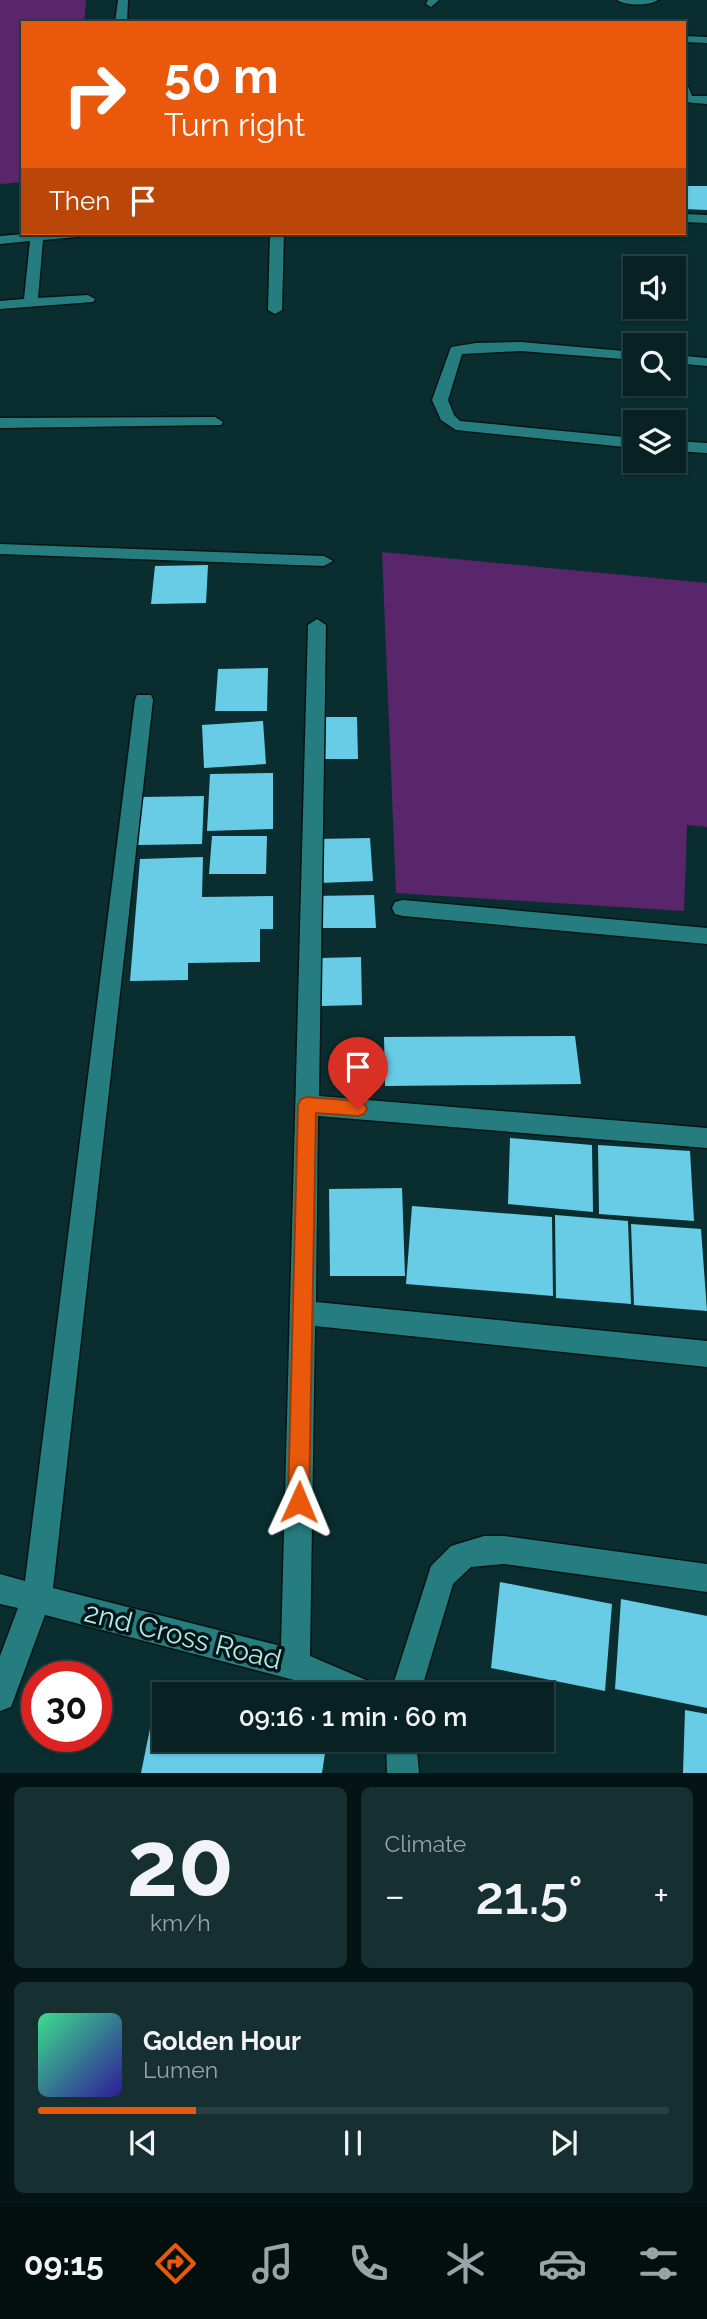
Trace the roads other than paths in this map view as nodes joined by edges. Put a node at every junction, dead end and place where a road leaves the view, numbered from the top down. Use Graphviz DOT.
graph roads {
  1 [pos="122,0"];
  2 [pos="622,0"];
  3 [pos="653,0"];
  4 [pos="121,21"];
  5 [pos="686,39"];
  6 [pos="707,40"];
  7 [pos="686,96"];
  8 [pos="707,100"];
  9 [pos="686,218"];
  10 [pos="707,219"];
  11 [pos="58,235"];
  12 [pos="277,235"];
  13 [pos="37,237"];
  14 [pos="0,240"];
  15 [pos="88,299"];
  16 [pos="31,302"];
  17 [pos="0,305"];
  18 [pos="275,310"];
  19 [pos="623,355"];
  20 [pos="686,360"];
  21 [pos="707,362"];
  22 [pos="215,422"];
  23 [pos="0,423"];
  24 [pos="623,442"];
  25 [pos="686,447"];
  26 [pos="707,449"];
  27 [pos="0,549"];
  28 [pos="324,561"];
  29 [pos="317,625"];
  30 [pos="144,700"];
  31 [pos="403,908"];
  32 [pos="707,936"];
  33 [pos="307,1105"];
  34 [pos="707,1138"];
  35 [pos="303,1313"];
  36 [pos="707,1354"];
  37 [pos="707,1578"];
  38 [pos="0,1589"];
  39 [pos="37,1598"];
  40 [pos="296,1665"];
  41 [pos="335,1682"];
  42 [pos="409,1682"];
  43 [pos="0,1696"];
  44 [pos="401,1752"];
  45 [pos="402,1773"];
  1 -- 4 [label="street"];
  2 -- 3 [label="street"];
  5 -- 6 [label="street"];
  7 -- 8 [label="street"];
  9 -- 10 [label="street"];
  11 -- 13 [label="street"];
  12 -- 18 [label="street"];
  13 -- 14 [label="street"];
  13 -- 16 [label="street"];
  15 -- 16 [label="street"];
  16 -- 17 [label="street"];
  19 -- 24 [label="street"];
  20 -- 21 [label="street"];
  22 -- 23 [label="street"];
  25 -- 26 [label="street"];
  27 -- 28 [label="street"];
  29 -- 33 [label="street"];
  30 -- 39 [label="street"];
  31 -- 32 [label="street"];
  33 -- 34 [label="street"];
  33 -- 35 [label="street"];
  35 -- 36 [label="street"];
  35 -- 40 [label="street"];
  37 -- 42 [label="street"];
  38 -- 39 [label="street, 2nd Cross Road"];
  39 -- 40 [label="street, 2nd Cross Road"];
  39 -- 43 [label="street"];
  40 -- 41 [label="street, 2nd Cross Road"];
  44 -- 45 [label="street"];
}
